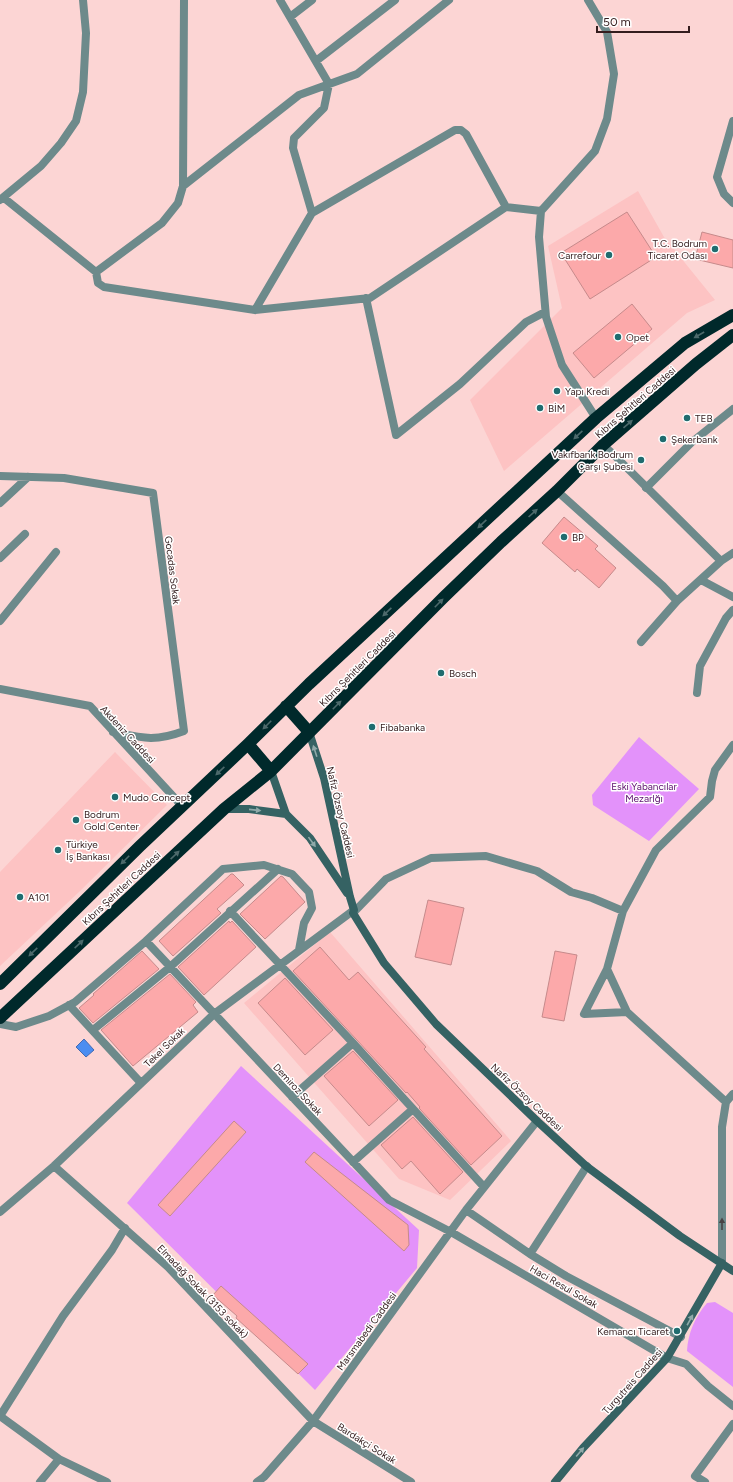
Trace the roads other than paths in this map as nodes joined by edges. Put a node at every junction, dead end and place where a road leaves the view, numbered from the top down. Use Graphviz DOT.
graph roads {
  1 [pos="83,0"];
  2 [pos="184,0"];
  3 [pos="280,0"];
  4 [pos="312,0"];
  5 [pos="395,0"];
  6 [pos="449,0"];
  7 [pos="588,0"];
  8 [pos="290,17"];
  9 [pos="316,62"];
  10 [pos="329,84"];
  11 [pos="733,121"];
  12 [pos="183,186"];
  13 [pos="2,199"];
  14 [pos="733,203"];
  15 [pos="506,207"];
  16 [pos="540,211"];
  17 [pos="312,213"];
  18 [pos="96,272"];
  19 [pos="366,298"];
  20 [pos="255,310"];
  21 [pos="545,312"];
  22 [pos="733,315"];
  23 [pos="733,335"];
  24 [pos="733,409"];
  25 [pos="596,418"];
  26 [pos="604,446"];
  27 [pos="0,476"];
  28 [pos="28,477"];
  29 [pos="646,488"];
  30 [pos="558,491"];
  31 [pos="0,504"];
  32 [pos="25,534"];
  33 [pos="56,552"];
  34 [pos="733,553"];
  35 [pos="0,558"];
  36 [pos="721,561"];
  37 [pos="701,580"];
  38 [pos="733,598"];
  39 [pos="677,601"];
  40 [pos="733,610"];
  41 [pos="0,621"];
  42 [pos="641,642"];
  43 [pos="0,689"];
  44 [pos="697,693"];
  45 [pos="286,706"];
  46 [pos="113,732"];
  47 [pos="310,732"];
  48 [pos="248,744"];
  49 [pos="733,745"];
  50 [pos="271,771"];
  51 [pos="182,806"];
  52 [pos="224,809"];
  53 [pos="286,814"];
  54 [pos="278,869"];
  55 [pos="350,897"];
  56 [pos="354,911"];
  57 [pos="623,911"];
  58 [pos="230,912"];
  59 [pos="146,941"];
  60 [pos="299,950"];
  61 [pos="280,964"];
  62 [pos="170,967"];
  63 [pos="607,969"];
  64 [pos="0,984"];
  65 [pos="69,1005"];
  66 [pos="627,1012"];
  67 [pos="214,1014"];
  68 [pos="0,1018"];
  69 [pos="0,1024"];
  70 [pos="93,1030"];
  71 [pos="353,1042"];
  72 [pos="141,1083"];
  73 [pos="733,1094"];
  74 [pos="292,1097"];
  75 [pos="726,1102"];
  76 [pos="413,1109"];
  77 [pos="537,1121"];
  78 [pos="353,1162"];
  79 [pos="54,1166"];
  80 [pos="587,1166"];
  81 [pos="484,1187"];
  82 [pos="466,1210"];
  83 [pos="0,1212"];
  84 [pos="124,1228"];
  85 [pos="451,1232"];
  86 [pos="530,1254"];
  87 [pos="722,1263"];
  88 [pos="733,1272"];
  89 [pos="681,1337"];
  90 [pos="667,1358"];
  91 [pos="733,1406"];
  92 [pos="0,1416"];
  93 [pos="313,1421"];
  94 [pos="733,1424"];
  95 [pos="59,1459"];
  96 [pos="103,1481"];
  97 [pos="40,1482"];
  98 [pos="257,1482"];
  99 [pos="411,1482"];
  100 [pos="555,1482"];
  101 [pos="705,1482"];
  1 -- 13 [label="street"];
  2 -- 12 [label="street"];
  3 -- 8 [label="street"];
  4 -- 8 [label="street"];
  5 -- 9 [label="street"];
  6 -- 10 [label="street"];
  7 -- 16 [label="street"];
  8 -- 9 [label="street"];
  9 -- 10 [label="street"];
  10 -- 12 [label="street"];
  10 -- 17 [label="street"];
  11 -- 14 [label="street"];
  12 -- 18 [label="street"];
  13 -- 18 [label="street"];
  15 -- 16 [label="street"];
  15 -- 17 [label="street"];
  15 -- 19 [label="street"];
  16 -- 21 [label="street"];
  17 -- 20 [label="street"];
  18 -- 20 [label="street"];
  19 -- 20 [label="street"];
  19 -- 21 [label="street"];
  21 -- 25 [label="street"];
  22 -- 25 [label="highway, Kıbrıs Şehitleri Caddesi, one-way"];
  26 -- 23 [label="highway, Kıbrıs Şehitleri Caddesi, one-way"];
  24 -- 29 [label="street"];
  25 -- 45 [label="highway, Kıbrıs Şehitleri Caddesi, one-way"];
  26 -- 29 [label="street"];
  26 -- 30 [label="highway, Kıbrıs Şehitleri Caddesi"];
  27 -- 28 [label="street, Gocadas Sokak"];
  28 -- 31 [label="street"];
  28 -- 46 [label="street, Gocadas Sokak"];
  29 -- 36 [label="street"];
  30 -- 39 [label="street"];
  47 -- 30 [label="highway, Kıbrıs Şehitleri Caddesi, one-way"];
  32 -- 35 [label="street"];
  33 -- 41 [label="street"];
  34 -- 36 [label="street"];
  36 -- 37 [label="street"];
  37 -- 38 [label="street"];
  37 -- 39 [label="street"];
  39 -- 42 [label="street"];
  40 -- 44 [label="street"];
  43 -- 46 [label="street, Akdeniz Caddesi"];
  45 -- 47 [label="highway"];
  45 -- 48 [label="highway, Kıbrıs Şehitleri Caddesi, one-way"];
  46 -- 51 [label="street, Akdeniz Caddesi"];
  47 -- 50 [label="highway, Kıbrıs Şehitleri Caddesi"];
  55 -- 47 [label="main road, Nafiz Özsoy Caddesi, one-way"];
  48 -- 50 [label="highway"];
  48 -- 51 [label="highway, Kıbrıs Şehitleri Caddesi, one-way"];
  49 -- 57 [label="street"];
  50 -- 52 [label="highway, Kıbrıs Şehitleri Caddesi"];
  50 -- 53 [label="main road, Nafiz Özsoy Caddesi"];
  51 -- 64 [label="highway, Kıbrıs Şehitleri Caddesi, one-way"];
  52 -- 53 [label="main road, one-way"];
  68 -- 52 [label="highway, Kıbrıs Şehitleri Caddesi, one-way"];
  53 -- 55 [label="main road, Nafiz Özsoy Caddesi, one-way"];
  54 -- 58 [label="street"];
  54 -- 59 [label="street"];
  54 -- 60 [label="street"];
  55 -- 56 [label="main road, Nafiz Özsoy Caddesi"];
  56 -- 57 [label="street, Tekel Sokak"];
  56 -- 60 [label="street, Tekel Sokak"];
  56 -- 77 [label="main road, Nafiz Özsoy Caddesi"];
  57 -- 63 [label="street"];
  58 -- 61 [label="street"];
  58 -- 62 [label="street"];
  59 -- 62 [label="street, Demiroz Sokak"];
  59 -- 65 [label="street"];
  60 -- 61 [label="street, Tekel Sokak"];
  61 -- 67 [label="street, Tekel Sokak"];
  61 -- 71 [label="street"];
  62 -- 67 [label="street, Demiroz Sokak"];
  62 -- 70 [label="street"];
  63 -- 66 [label="street"];
  63 -- 66 [label="street"];
  65 -- 69 [label="street"];
  65 -- 70 [label="street"];
  66 -- 75 [label="street"];
  67 -- 72 [label="street, Tekel Sokak"];
  67 -- 74 [label="street, Demiroz Sokak"];
  70 -- 72 [label="street"];
  71 -- 74 [label="street"];
  71 -- 76 [label="street"];
  72 -- 79 [label="street, Tekel Sokak"];
  73 -- 75 [label="street"];
  74 -- 78 [label="street, Demiroz Sokak"];
  87 -- 75 [label="street, one-way"];
  76 -- 78 [label="street"];
  76 -- 81 [label="street"];
  77 -- 80 [label="main road, Nafiz Özsoy Caddesi"];
  77 -- 81 [label="street, Marsmabedi Caddesi"];
  78 -- 85 [label="street, Demiroz Sokak"];
  79 -- 83 [label="street, Tekel Sokak"];
  79 -- 84 [label="street, Elmadağ Sokak (3153 sokak)"];
  80 -- 86 [label="street"];
  80 -- 87 [label="main road, Nafiz Özsoy Caddesi"];
  81 -- 82 [label="street, Marsmabedi Caddesi"];
  82 -- 85 [label="street, Marsmabedi Caddesi"];
  82 -- 86 [label="street"];
  84 -- 92 [label="street"];
  84 -- 93 [label="street, Elmadağ Sokak (3153 sokak)"];
  85 -- 90 [label="street, Haci Resul Sokak"];
  85 -- 93 [label="street, Marsmabedi Caddesi"];
  86 -- 89 [label="street"];
  87 -- 88 [label="main road, Nafiz Özsoy Caddesi"];
  89 -- 87 [label="main road, Turgutreis Caddesi, one-way"];
  89 -- 90 [label="main road, Turgutreis Caddesi"];
  90 -- 91 [label="street, Haci Resul Sokak"];
  100 -- 90 [label="main road, Turgutreis Caddesi, one-way"];
  92 -- 95 [label="street"];
  93 -- 98 [label="street, Marsmabedi Caddesi"];
  93 -- 99 [label="street, Bardakçi Sokak"];
  94 -- 101 [label="street"];
  95 -- 96 [label="street"];
  95 -- 97 [label="street"];
}
